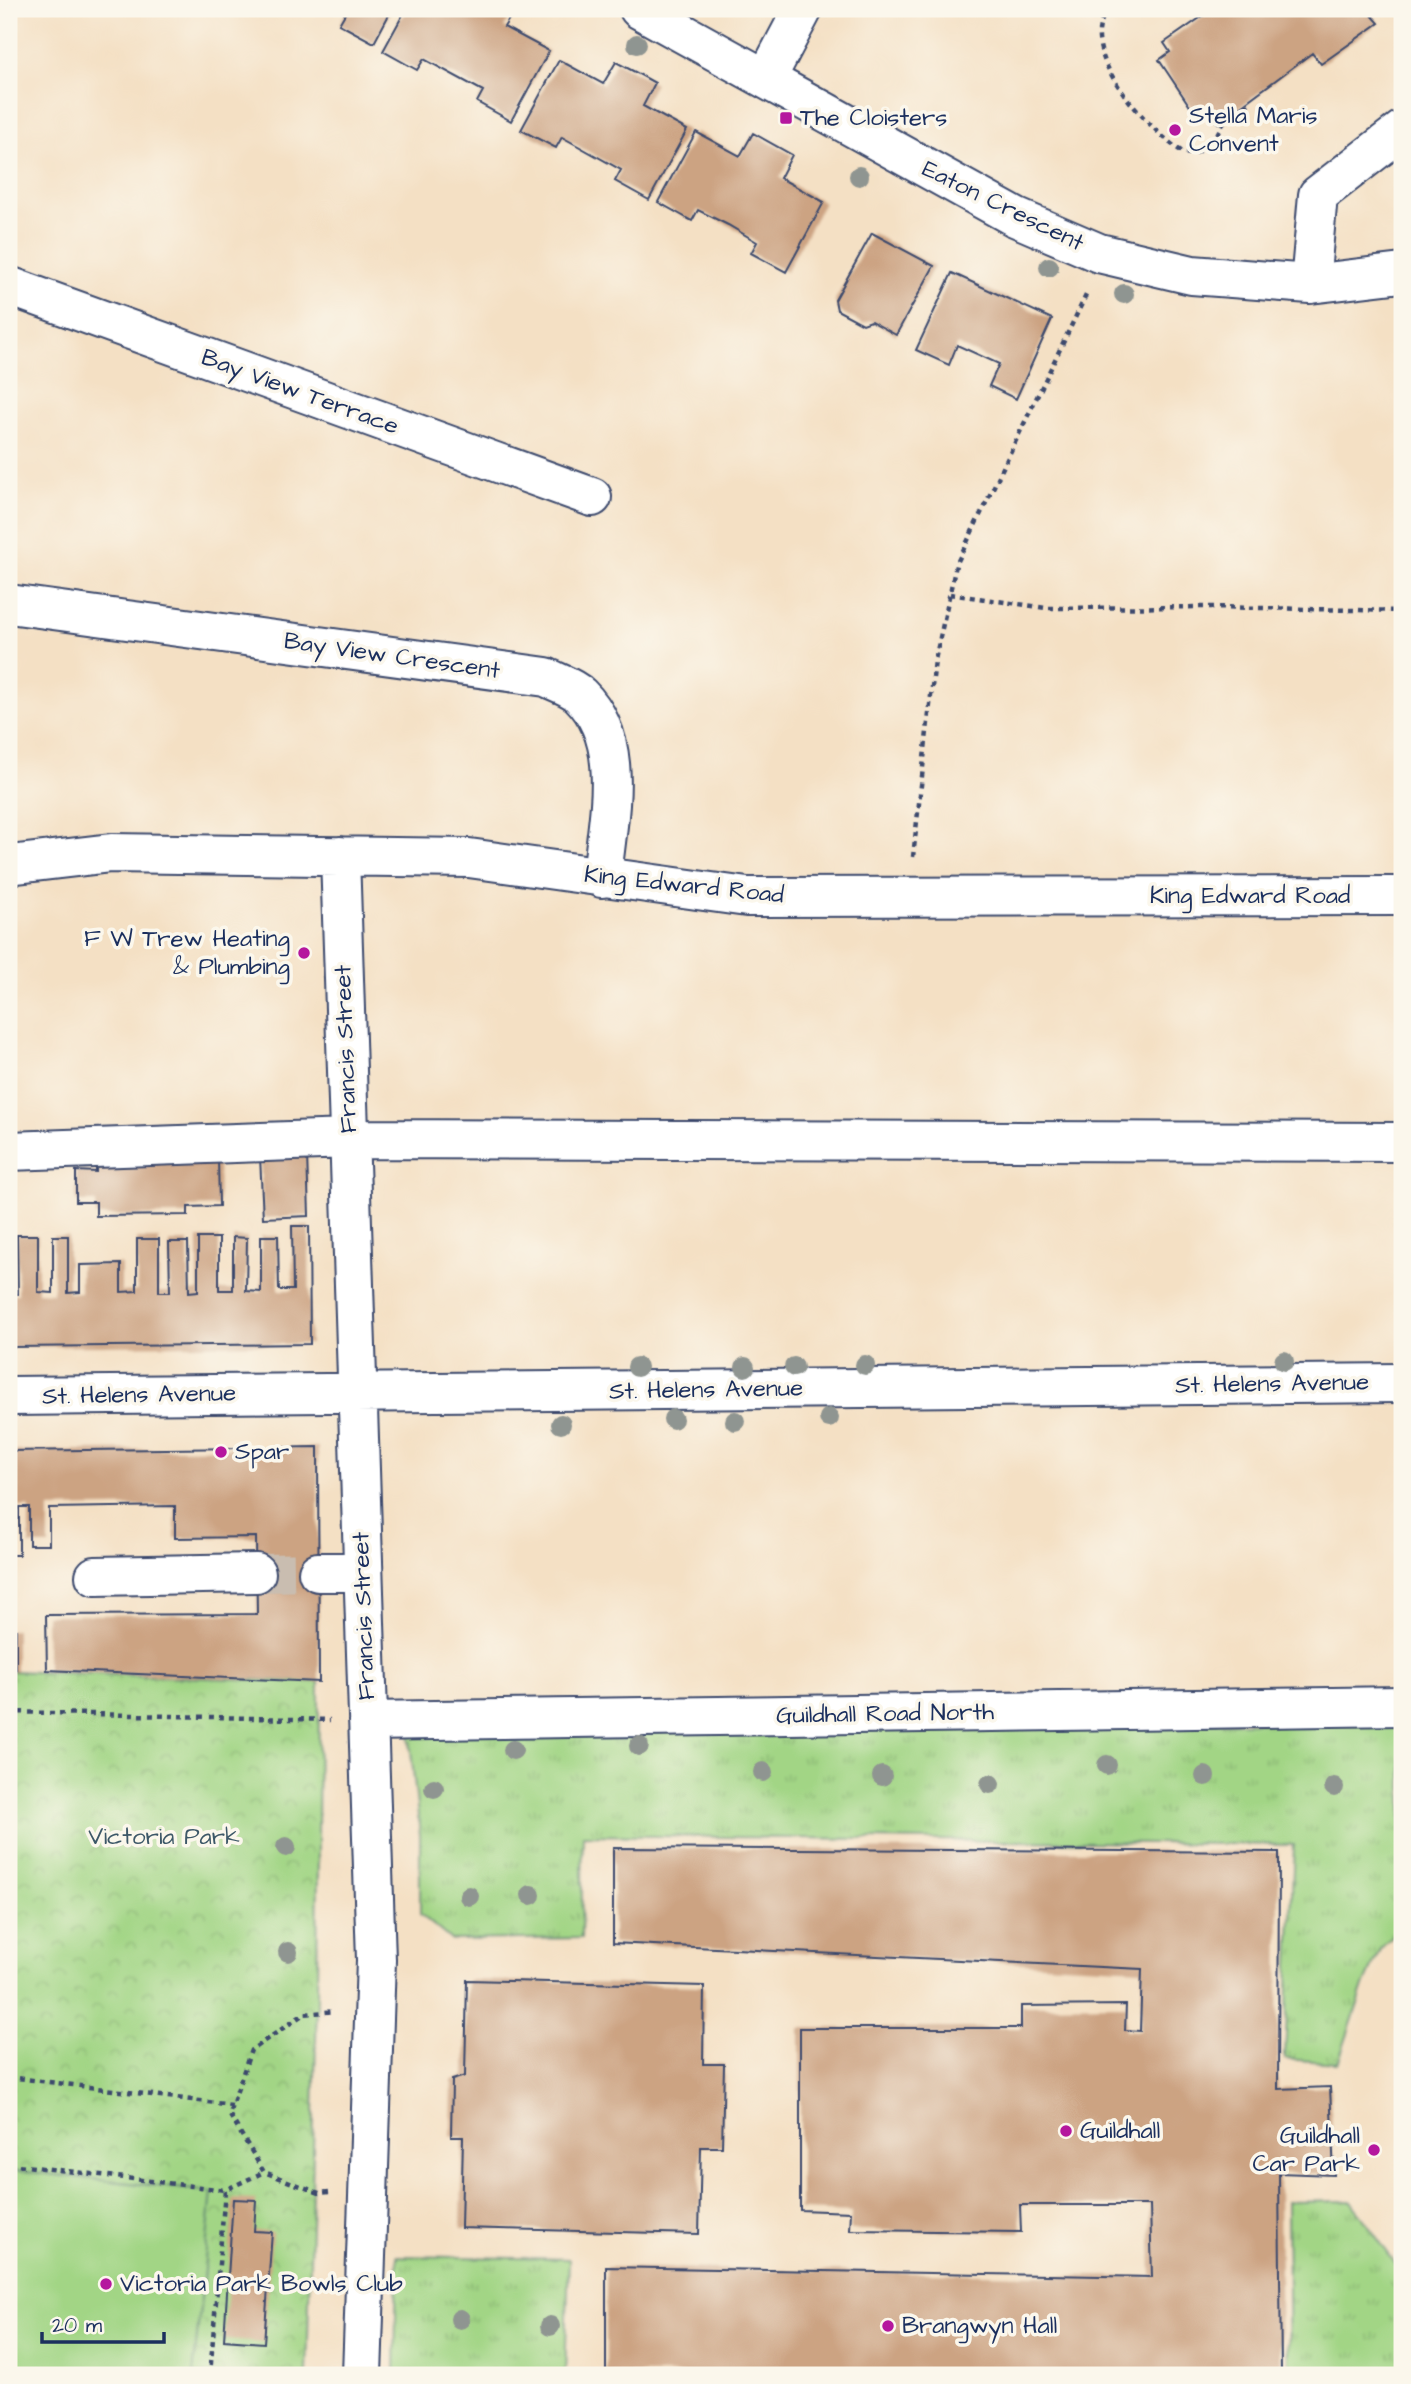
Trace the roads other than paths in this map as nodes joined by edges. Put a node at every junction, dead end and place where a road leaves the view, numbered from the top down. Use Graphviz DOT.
graph roads {
  1 [pos="639,9"];
  2 [pos="803,9"];
  3 [pos="766,79"];
  4 [pos="1402,130"];
  5 [pos="1402,273"];
  6 [pos="1310,284"];
  7 [pos="9,286"];
  8 [pos="592,497"];
  9 [pos="9,604"];
  10 [pos="340,856"];
  11 [pos="9,866"];
  12 [pos="602,878"];
  13 [pos="1402,896"];
  14 [pos="349,1139"];
  15 [pos="1402,1142"];
  16 [pos="9,1150"];
  17 [pos="1402,1382"];
  18 [pos="357,1393"];
  19 [pos="9,1396"];
  20 [pos="318,1572"];
  21 [pos="363,1572"];
  22 [pos="256,1573"];
  23 [pos="95,1576"];
  24 [pos="1402,1706"];
  25 [pos="368,1721"];
  26 [pos="362,2375"];
  1 -- 3 [label="street, Eaton Crescent"];
  2 -- 3 [label="street"];
  3 -- 6 [label="street, Eaton Crescent"];
  4 -- 6 [label="street"];
  5 -- 6 [label="street, Eaton Crescent"];
  7 -- 8 [label="street, Bay View Terrace"];
  9 -- 12 [label="street, Bay View Crescent"];
  10 -- 11 [label="street, King Edward Road"];
  10 -- 12 [label="street, King Edward Road"];
  10 -- 14 [label="street, Francis Street"];
  12 -- 13 [label="street, King Edward Road"];
  14 -- 15 [label="street"];
  14 -- 16 [label="street"];
  14 -- 18 [label="street, Francis Street"];
  17 -- 18 [label="street, St. Helens Avenue"];
  18 -- 19 [label="street, St. Helens Avenue"];
  18 -- 21 [label="street, Francis Street"];
  20 -- 21 [label="street"];
  21 -- 25 [label="street, Francis Street"];
  22 -- 23 [label="street"];
  24 -- 25 [label="street, Guildhall Road North"];
  25 -- 26 [label="street, Francis Street"];
}
